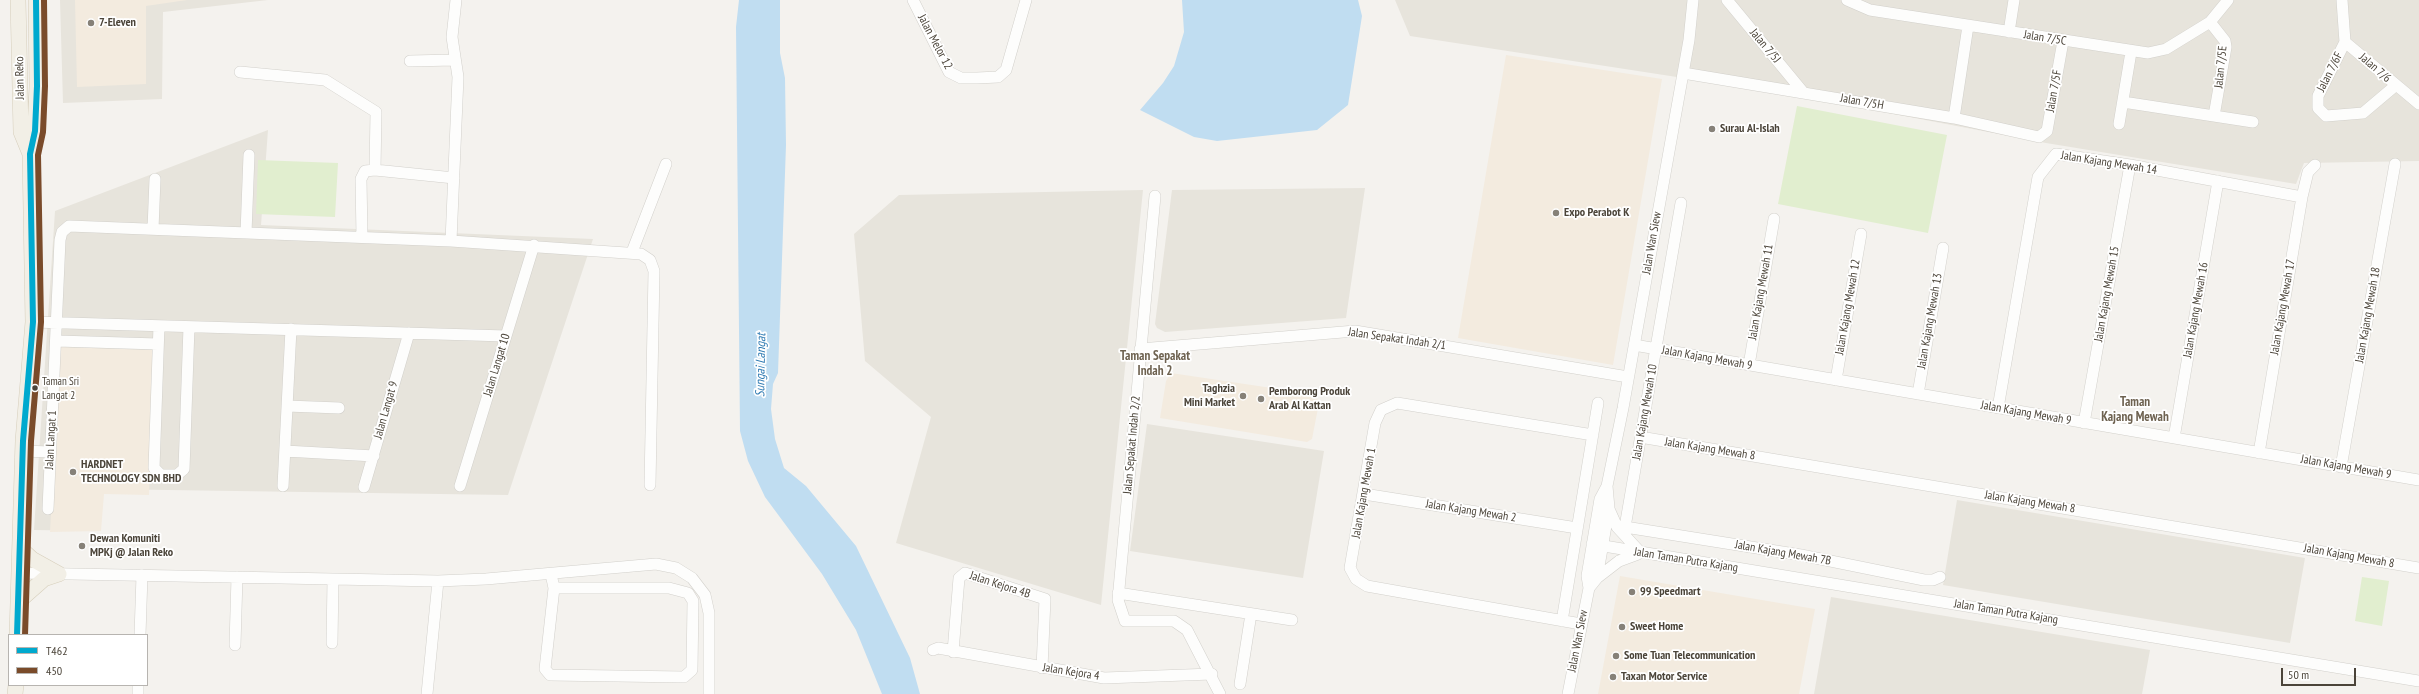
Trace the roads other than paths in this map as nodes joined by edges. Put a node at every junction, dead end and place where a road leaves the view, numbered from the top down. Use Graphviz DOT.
graph roads {
  1 [pos="18,0"];
  2 [pos="36,0"];
  3 [pos="456,0"];
  4 [pos="913,0"];
  5 [pos="1026,0"];
  6 [pos="1693,0"];
  7 [pos="1727,0"];
  8 [pos="1847,0"];
  9 [pos="2014,0"];
  10 [pos="2228,0"];
  11 [pos="2342,0"];
  12 [pos="2210,22"];
  13 [pos="1968,26"];
  14 [pos="2008,32"];
  15 [pos="2063,41"];
  16 [pos="2345,42"];
  17 [pos="2131,52"];
  18 [pos="454,60"];
  19 [pos="410,61"];
  20 [pos="240,72"];
  21 [pos="1683,73"];
  22 [pos="2395,86"];
  23 [pos="1803,92"];
  24 [pos="2123,102"];
  25 [pos="2419,104"];
  26 [pos="2214,116"];
  27 [pos="1954,118"];
  28 [pos="2253,122"];
  29 [pos="2119,124"];
  30 [pos="2039,137"];
  31 [pos="30,154"];
  32 [pos="249,155"];
  33 [pos="666,164"];
  34 [pos="2395,164"];
  35 [pos="2130,165"];
  36 [pos="2315,165"];
  37 [pos="375,170"];
  38 [pos="454,178"];
  39 [pos="155,179"];
  40 [pos="2218,181"];
  41 [pos="1155,196"];
  42 [pos="2302,197"];
  43 [pos="1681,203"];
  44 [pos="1774,219"];
  45 [pos="153,229"];
  46 [pos="246,233"];
  47 [pos="1861,234"];
  48 [pos="362,238"];
  49 [pos="451,241"];
  50 [pos="534,245"];
  51 [pos="1942,248"];
  52 [pos="632,252"];
  53 [pos="33,322"];
  54 [pos="58,323"];
  55 [pos="159,326"];
  56 [pos="189,327"];
  57 [pos="291,329"];
  58 [pos="409,333"];
  59 [pos="506,336"];
  60 [pos="57,341"];
  61 [pos="158,344"];
  62 [pos="1634,345"];
  63 [pos="1140,349"];
  64 [pos="1656,349"];
  65 [pos="1749,365"];
  66 [pos="1628,377"];
  67 [pos="1836,380"];
  68 [pos="1918,394"];
  69 [pos="1598,403"];
  70 [pos="287,406"];
  71 [pos="338,408"];
  72 [pos="1998,408"];
  73 [pos="2084,422"];
  74 [pos="1593,435"];
  75 [pos="1640,437"];
  76 [pos="2174,438"];
  77 [pos="23,450"];
  78 [pos="285,451"];
  79 [pos="50,452"];
  80 [pos="2259,452"];
  81 [pos="374,456"];
  82 [pos="2341,466"];
  83 [pos="2419,480"];
  84 [pos="650,485"];
  85 [pos="283,486"];
  86 [pos="460,486"];
  87 [pos="1607,486"];
  88 [pos="364,487"];
  89 [pos="1364,494"];
  90 [pos="1608,508"];
  91 [pos="48,509"];
  92 [pos="1624,527"];
  93 [pos="1577,528"];
  94 [pos="1597,545"];
  95 [pos="20,548"];
  96 [pos="1640,553"];
  97 [pos="2419,568"];
  98 [pos="19,573"];
  99 [pos="59,574"];
  100 [pos="551,574"];
  101 [pos="142,575"];
  102 [pos="237,577"];
  103 [pos="1940,577"];
  104 [pos="1597,578"];
  105 [pos="333,579"];
  106 [pos="438,580"];
  107 [pos="554,588"];
  108 [pos="1589,588"];
  109 [pos="1118,593"];
  110 [pos="18,602"];
  111 [pos="1251,614"];
  112 [pos="1292,620"];
  113 [pos="1562,621"];
  114 [pos="1581,624"];
  115 [pos="17,634"];
  116 [pos="140,634"];
  117 [pos="332,643"];
  118 [pos="235,645"];
  119 [pos="933,650"];
  120 [pos="954,652"];
  121 [pos="1042,668"];
  122 [pos="1212,674"];
  123 [pos="2419,681"];
  124 [pos="1240,684"];
  125 [pos="427,694"];
  126 [pos="709,694"];
  127 [pos="1220,694"];
  128 [pos="1568,694"];
  1 -- 31 [label="main road, Jalan Reko"];
  2 -- 31 [label="main road, Jalan Reko"];
  3 -- 18 [label="street"];
  4 -- 5 [label="street, Jalan Melor 12"];
  6 -- 21 [label="street, Jalan Wan Siew"];
  7 -- 23 [label="street, Jalan 7/5J"];
  8 -- 13 [label="street, Jalan 7/5C"];
  9 -- 14 [label="street"];
  10 -- 12 [label="street, Jalan 7/5C"];
  11 -- 16 [label="street"];
  12 -- 17 [label="street, Jalan 7/5C"];
  12 -- 26 [label="street, Jalan 7/5E"];
  13 -- 14 [label="street, Jalan 7/5C"];
  13 -- 27 [label="street"];
  14 -- 15 [label="street, Jalan 7/5C"];
  15 -- 17 [label="street, Jalan 7/5C"];
  15 -- 30 [label="street, Jalan 7/5F"];
  16 -- 22 [label="street, Jalan 7/6"];
  16 -- 22 [label="street, Jalan 7/6F"];
  17 -- 24 [label="street"];
  18 -- 19 [label="street"];
  18 -- 38 [label="street"];
  20 -- 37 [label="street"];
  21 -- 23 [label="street, Jalan 7/5H"];
  21 -- 62 [label="street, Jalan Wan Siew"];
  22 -- 25 [label="street, Jalan 7/6"];
  23 -- 27 [label="street, Jalan 7/5H"];
  24 -- 26 [label="street"];
  24 -- 29 [label="street"];
  26 -- 28 [label="street"];
  27 -- 30 [label="street, Jalan 7/5H"];
  31 -- 53 [label="main road, Jalan Reko"];
  32 -- 46 [label="street"];
  33 -- 52 [label="street"];
  34 -- 82 [label="street, Jalan Kajang Mewah 18"];
  35 -- 40 [label="street, Jalan Kajang Mewah 14"];
  35 -- 72 [label="street, Jalan Kajang Mewah 14"];
  35 -- 73 [label="street, Jalan Kajang Mewah 15"];
  36 -- 42 [label="street, Jalan Kajang Mewah 17"];
  37 -- 38 [label="street"];
  37 -- 48 [label="street"];
  38 -- 49 [label="street"];
  39 -- 45 [label="street"];
  40 -- 42 [label="street, Jalan Kajang Mewah 14"];
  40 -- 76 [label="street, Jalan Kajang Mewah 16"];
  41 -- 63 [label="street, Jalan Sepakat Indah 2/2"];
  42 -- 80 [label="street, Jalan Kajang Mewah 17"];
  43 -- 64 [label="street, Jalan Kajang Mewah 10"];
  44 -- 65 [label="street, Jalan Kajang Mewah 11"];
  45 -- 46 [label="street"];
  45 -- 54 [label="street, Jalan Langat 1"];
  46 -- 48 [label="street"];
  47 -- 67 [label="street, Jalan Kajang Mewah 12"];
  48 -- 49 [label="street"];
  49 -- 50 [label="street"];
  50 -- 52 [label="street"];
  50 -- 59 [label="street, Jalan Langat 10"];
  51 -- 68 [label="street, Jalan Kajang Mewah 13"];
  52 -- 84 [label="street"];
  53 -- 54 [label="street"];
  53 -- 77 [label="main road, Jalan Reko"];
  54 -- 55 [label="street"];
  54 -- 60 [label="street, Jalan Langat 1"];
  55 -- 56 [label="street"];
  55 -- 61 [label="street"];
  56 -- 57 [label="street"];
  56 -- 61 [label="street"];
  57 -- 58 [label="street"];
  57 -- 70 [label="street"];
  58 -- 59 [label="street"];
  58 -- 81 [label="street, Jalan Langat 9"];
  59 -- 86 [label="street, Jalan Langat 10"];
  60 -- 61 [label="street"];
  60 -- 79 [label="street, Jalan Langat 1"];
  62 -- 64 [label="street, Jalan Kajang Mewah 9"];
  62 -- 66 [label="street, Jalan Wan Siew"];
  63 -- 66 [label="street, Jalan Sepakat Indah 2/1"];
  63 -- 109 [label="street, Jalan Sepakat Indah 2/2"];
  64 -- 65 [label="street, Jalan Kajang Mewah 9"];
  64 -- 75 [label="street, Jalan Kajang Mewah 10"];
  65 -- 67 [label="street, Jalan Kajang Mewah 9"];
  66 -- 87 [label="street, Jalan Wan Siew"];
  67 -- 68 [label="street, Jalan Kajang Mewah 9"];
  68 -- 72 [label="street, Jalan Kajang Mewah 9"];
  69 -- 74 [label="street"];
  70 -- 71 [label="street"];
  70 -- 78 [label="street"];
  72 -- 73 [label="street, Jalan Kajang Mewah 9"];
  73 -- 76 [label="street, Jalan Kajang Mewah 9"];
  74 -- 89 [label="street, Jalan Kajang Mewah 1"];
  74 -- 93 [label="street"];
  75 -- 92 [label="street, Jalan Kajang Mewah 10"];
  75 -- 97 [label="street, Jalan Kajang Mewah 8"];
  76 -- 80 [label="street, Jalan Kajang Mewah 9"];
  77 -- 79 [label="street"];
  77 -- 95 [label="main road, Jalan Reko"];
  78 -- 81 [label="street"];
  78 -- 85 [label="street"];
  79 -- 91 [label="street, Jalan Langat 1"];
  80 -- 82 [label="street, Jalan Kajang Mewah 9"];
  81 -- 88 [label="street, Jalan Langat 9"];
  82 -- 83 [label="street, Jalan Kajang Mewah 9"];
  87 -- 90 [label="street, Jalan Wan Siew"];
  87 -- 94 [label="street, Jalan Wan Siew"];
  89 -- 93 [label="street, Jalan Kajang Mewah 2"];
  89 -- 113 [label="street, Jalan Kajang Mewah 1"];
  90 -- 94 [label="street, Jalan Wan Siew"];
  90 -- 96 [label="street"];
  92 -- 103 [label="street, Jalan Kajang Mewah 7B"];
  93 -- 113 [label="street"];
  94 -- 96 [label="street, Jalan Taman Putra Kajang"];
  94 -- 104 [label="street, Jalan Wan Siew"];
  94 -- 108 [label="street, Jalan Wan Siew"];
  95 -- 98 [label="main road, Jalan Reko"];
  95 -- 99 [label="main road"];
  96 -- 104 [label="street"];
  96 -- 123 [label="street, Jalan Taman Putra Kajang"];
  98 -- 99 [label="street"];
  98 -- 110 [label="main road, Jalan Reko"];
  99 -- 101 [label="street"];
  99 -- 110 [label="main road"];
  100 -- 106 [label="street"];
  100 -- 107 [label="street"];
  100 -- 126 [label="street"];
  101 -- 102 [label="street"];
  101 -- 116 [label="street"];
  102 -- 105 [label="street"];
  102 -- 118 [label="street"];
  104 -- 108 [label="street, Jalan Wan Siew"];
  105 -- 106 [label="street"];
  105 -- 117 [label="street"];
  106 -- 125 [label="street"];
  107 -- 107 [label="street"];
  108 -- 114 [label="street, Jalan Wan Siew"];
  109 -- 111 [label="street"];
  109 -- 122 [label="street, Jalan Sepakat Indah 2/2"];
  110 -- 115 [label="main road, Jalan Reko"];
  111 -- 112 [label="street"];
  111 -- 124 [label="street"];
  113 -- 114 [label="street, Jalan Kajang Mewah 1"];
  114 -- 128 [label="street, Jalan Wan Siew"];
  119 -- 120 [label="street, Jalan Kejora 4"];
  120 -- 121 [label="street, Jalan Kejora 4"];
  120 -- 121 [label="street, Jalan Kejora 4B"];
  121 -- 122 [label="street, Jalan Kejora 4"];
  122 -- 127 [label="street"];
}
